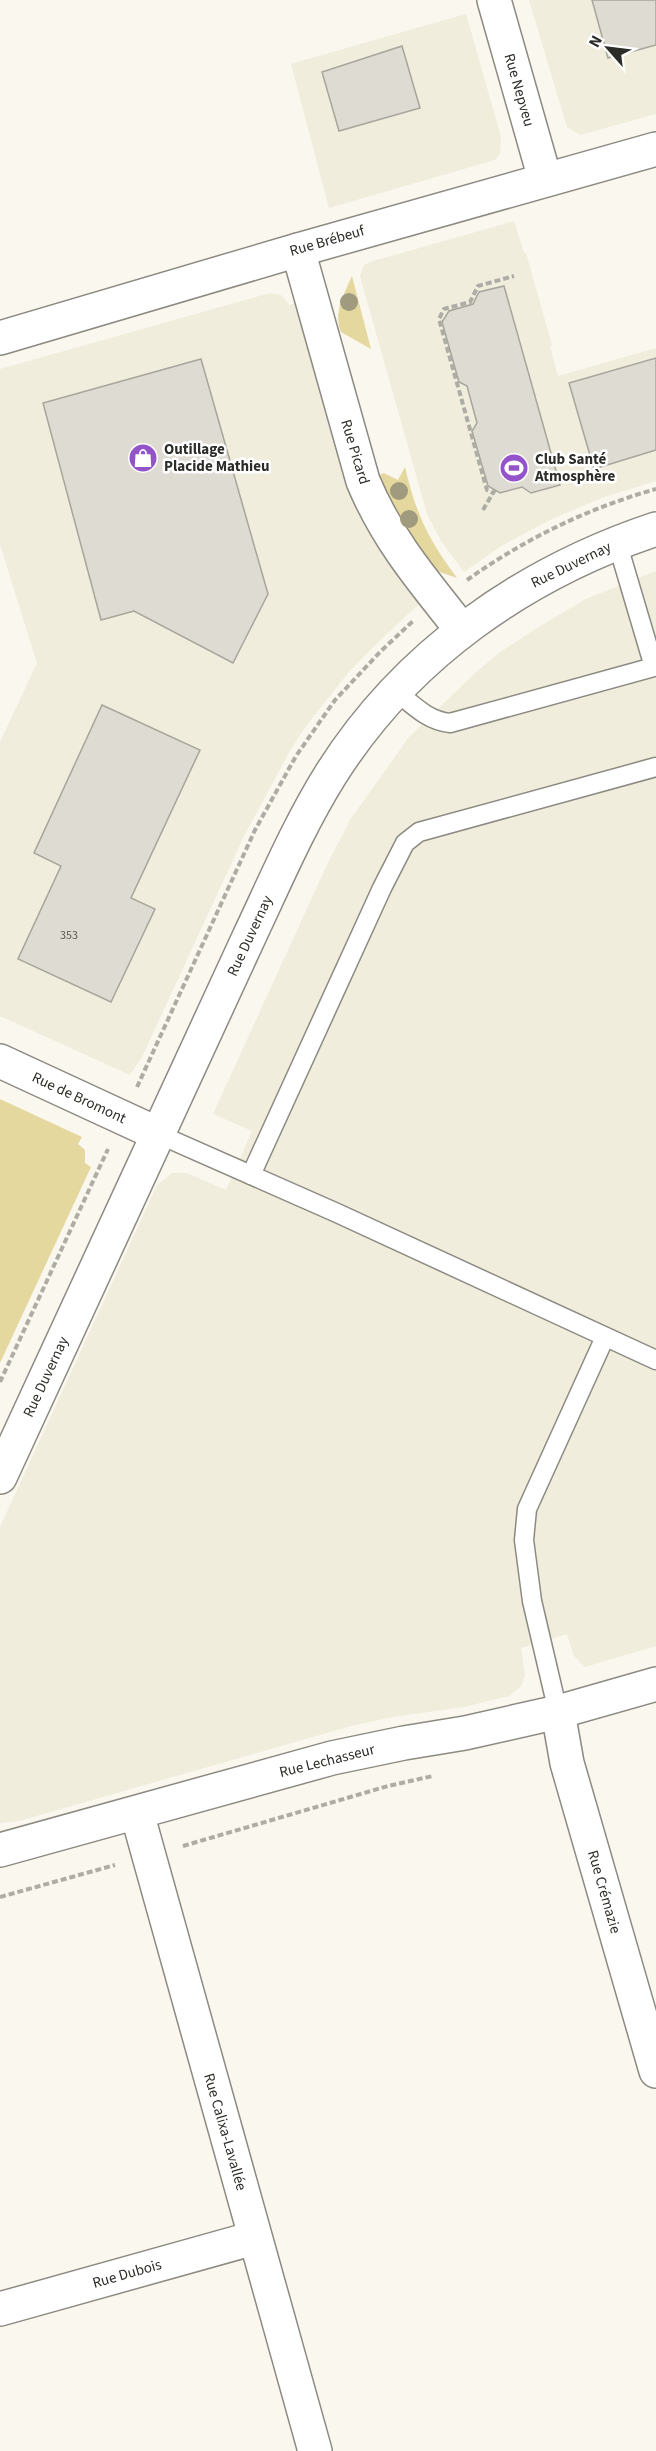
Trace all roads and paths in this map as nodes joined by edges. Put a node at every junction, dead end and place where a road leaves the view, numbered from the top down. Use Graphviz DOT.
graph roads {
  1 [pos="494,0"];
  2 [pos="656,149"];
  3 [pos="545,179"];
  4 [pos="298,250"];
  5 [pos="514,276"];
  6 [pos="0,338"];
  7 [pos="483,510"];
  8 [pos="656,529"];
  9 [pos="617,542"];
  10 [pos="462,630"];
  11 [pos="397,692"];
  12 [pos="656,767"];
  13 [pos="0,1061"];
  14 [pos="158,1134"];
  15 [pos="110,1146"];
  16 [pos="251,1175"];
  17 [pos="605,1337"];
  18 [pos="656,1360"];
  19 [pos="0,1382"];
  20 [pos="0,1477"];
  21 [pos="656,1684"];
  22 [pos="558,1712"];
  23 [pos="444,1774"];
  24 [pos="137,1813"];
  25 [pos="0,1850"];
  26 [pos="148,1856"];
  27 [pos="0,1897"];
  28 [pos="656,2071"];
  29 [pos="254,2238"];
  30 [pos="0,2309"];
  31 [pos="315,2451"];
  1 -- 3 [label="street, Rue Nepveu"];
  2 -- 3 [label="street, Rue Brébeuf"];
  3 -- 4 [label="street, Rue Brébeuf"];
  4 -- 6 [label="street, Rue Brébeuf"];
  4 -- 10 [label="street, Rue Picard"];
  5 -- 7 [label="path"];
  8 -- 9 [label="street, Rue Duvernay"];
  9 -- 10 [label="street, Rue Duvernay"];
  9 -- 11 [label="lane"];
  10 -- 11 [label="street, Rue Duvernay"];
  11 -- 14 [label="street, Rue Duvernay"];
  12 -- 16 [label="lane"];
  13 -- 14 [label="street, Rue de Bromont"];
  14 -- 16 [label="lane"];
  14 -- 20 [label="street, Rue Duvernay"];
  15 -- 19 [label="path"];
  16 -- 17 [label="lane"];
  17 -- 18 [label="lane"];
  17 -- 22 [label="lane"];
  21 -- 22 [label="street, Rue Lechasseur"];
  22 -- 24 [label="street, Rue Lechasseur"];
  22 -- 28 [label="street, Rue Crémazie"];
  23 -- 26 [label="path"];
  24 -- 25 [label="street, Rue Lechasseur"];
  24 -- 26 [label="street, Rue Calixa-Lavallée"];
  26 -- 27 [label="path"];
  26 -- 29 [label="street, Rue Calixa-Lavallée"];
  29 -- 30 [label="street, Rue Dubois"];
  29 -- 31 [label="street, Rue Calixa-Lavallée"];
}
